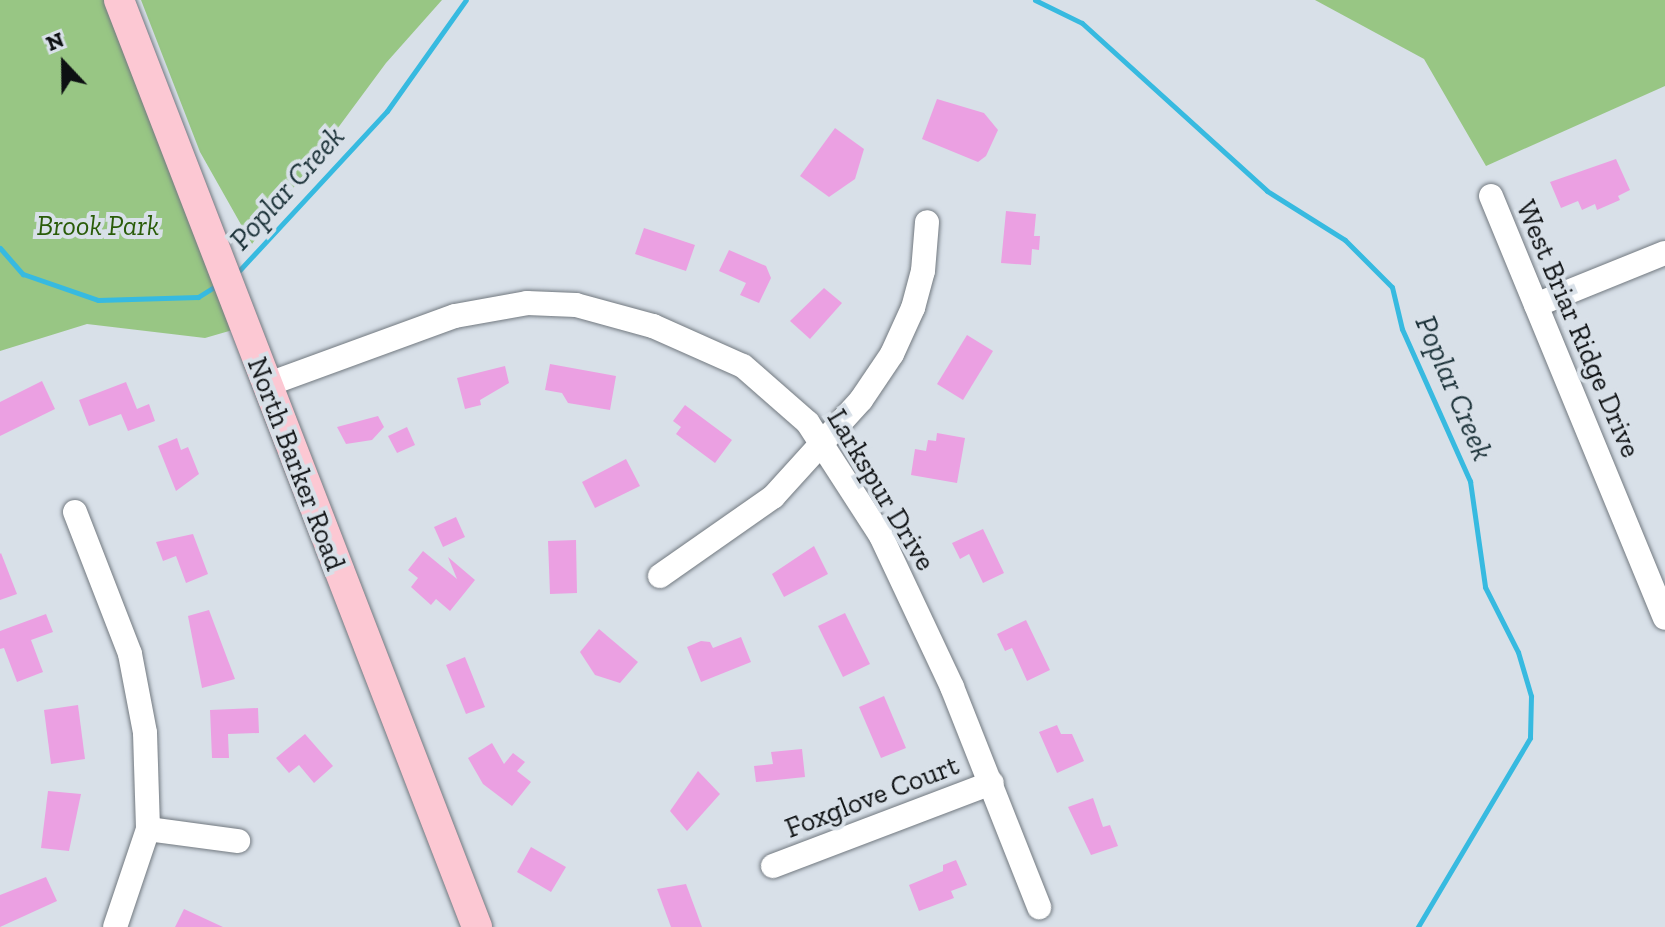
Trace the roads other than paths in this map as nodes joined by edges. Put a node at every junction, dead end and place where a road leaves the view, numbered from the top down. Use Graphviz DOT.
graph roads {
  1 [pos="119,0"];
  2 [pos="1491,196"];
  3 [pos="927,222"];
  4 [pos="1665,253"];
  5 [pos="1536,305"];
  6 [pos="266,385"];
  7 [pos="825,444"];
  8 [pos="75,512"];
  9 [pos="660,576"];
  10 [pos="1665,618"];
  11 [pos="992,783"];
  12 [pos="148,829"];
  13 [pos="238,841"];
  14 [pos="773,866"];
  15 [pos="1039,907"];
  16 [pos="115,927"];
  17 [pos="477,927"];
  1 -- 6 [label="main road, North Barker Road"];
  2 -- 5 [label="street, West Briar Ridge Drive"];
  3 -- 7 [label="street"];
  4 -- 5 [label="street"];
  5 -- 10 [label="street, West Briar Ridge Drive"];
  6 -- 7 [label="street, Larkspur Drive"];
  6 -- 17 [label="main road, North Barker Road"];
  7 -- 9 [label="street"];
  7 -- 11 [label="street, Larkspur Drive"];
  8 -- 12 [label="street"];
  11 -- 14 [label="street, Foxglove Court"];
  11 -- 15 [label="street, Larkspur Drive"];
  12 -- 13 [label="street"];
  12 -- 16 [label="street"];
}
